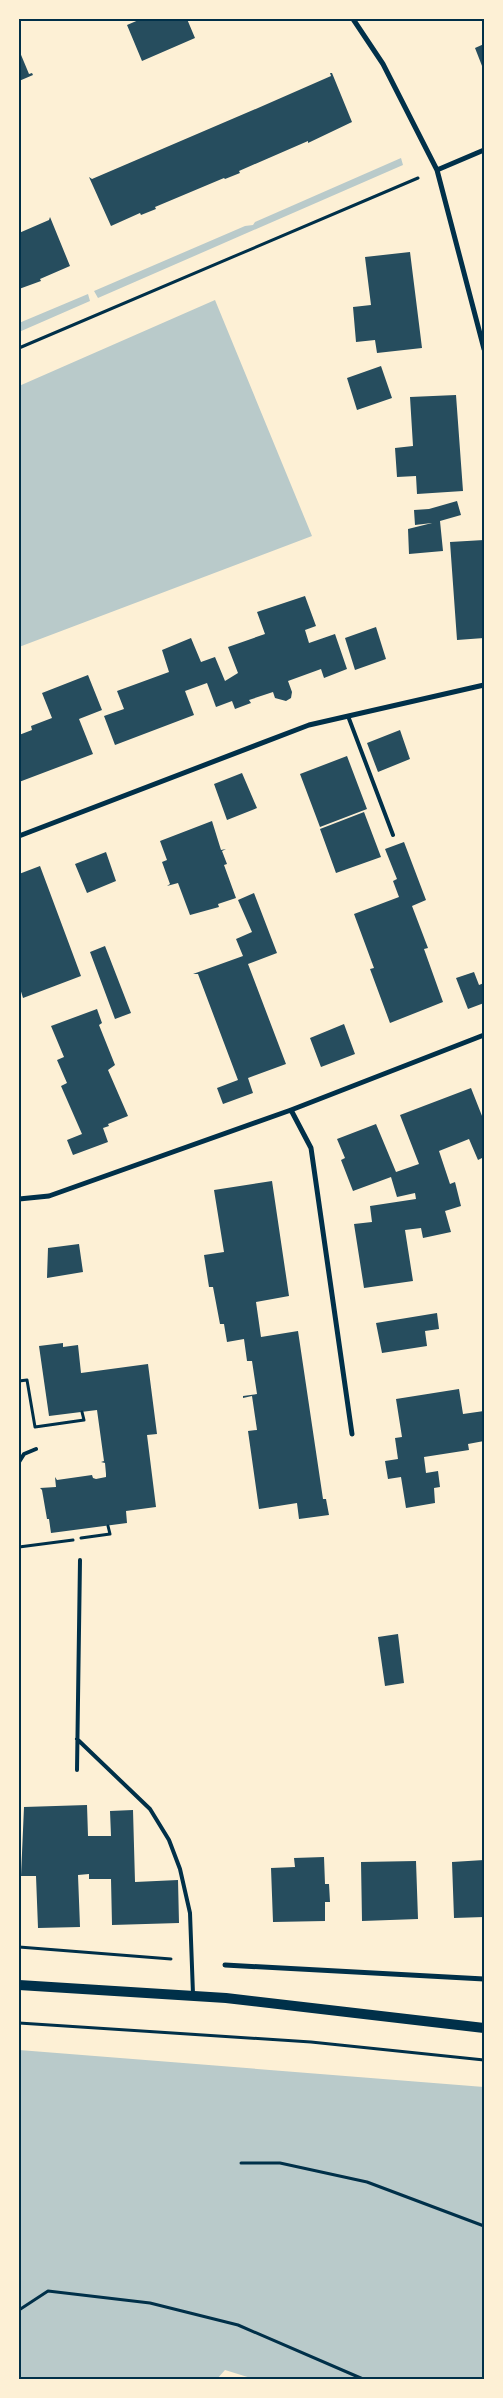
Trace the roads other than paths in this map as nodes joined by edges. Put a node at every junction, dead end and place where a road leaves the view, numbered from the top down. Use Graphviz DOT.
graph roads {
  1 [pos="353,19"];
  2 [pos="484,150"];
  3 [pos="437,170"];
  4 [pos="484,349"];
  5 [pos="484,685"];
  6 [pos="348,716"];
  7 [pos="393,835"];
  8 [pos="19,836"];
  9 [pos="484,1034"];
  10 [pos="291,1110"];
  11 [pos="19,1199"];
  12 [pos="352,1434"];
  13 [pos="36,1448"];
  14 [pos="19,1462"];
  15 [pos="80,1560"];
  16 [pos="77,1739"];
  17 [pos="77,1770"];
  18 [pos="225,1965"];
  19 [pos="484,1979"];
  20 [pos="19,1985"];
  21 [pos="192,1996"];
  22 [pos="484,2028"];
  1 -- 3 [label="street"];
  2 -- 3 [label="street"];
  3 -- 4 [label="street"];
  5 -- 6 [label="street"];
  6 -- 7 [label="lane"];
  6 -- 8 [label="street"];
  9 -- 10 [label="street"];
  10 -- 11 [label="street"];
  10 -- 12 [label="street"];
  13 -- 14 [label="lane"];
  15 -- 16 [label="lane"];
  16 -- 17 [label="lane"];
  16 -- 21 [label="lane"];
  18 -- 19 [label="street"];
  20 -- 21 [label="main road"];
  21 -- 22 [label="main road"];
}
